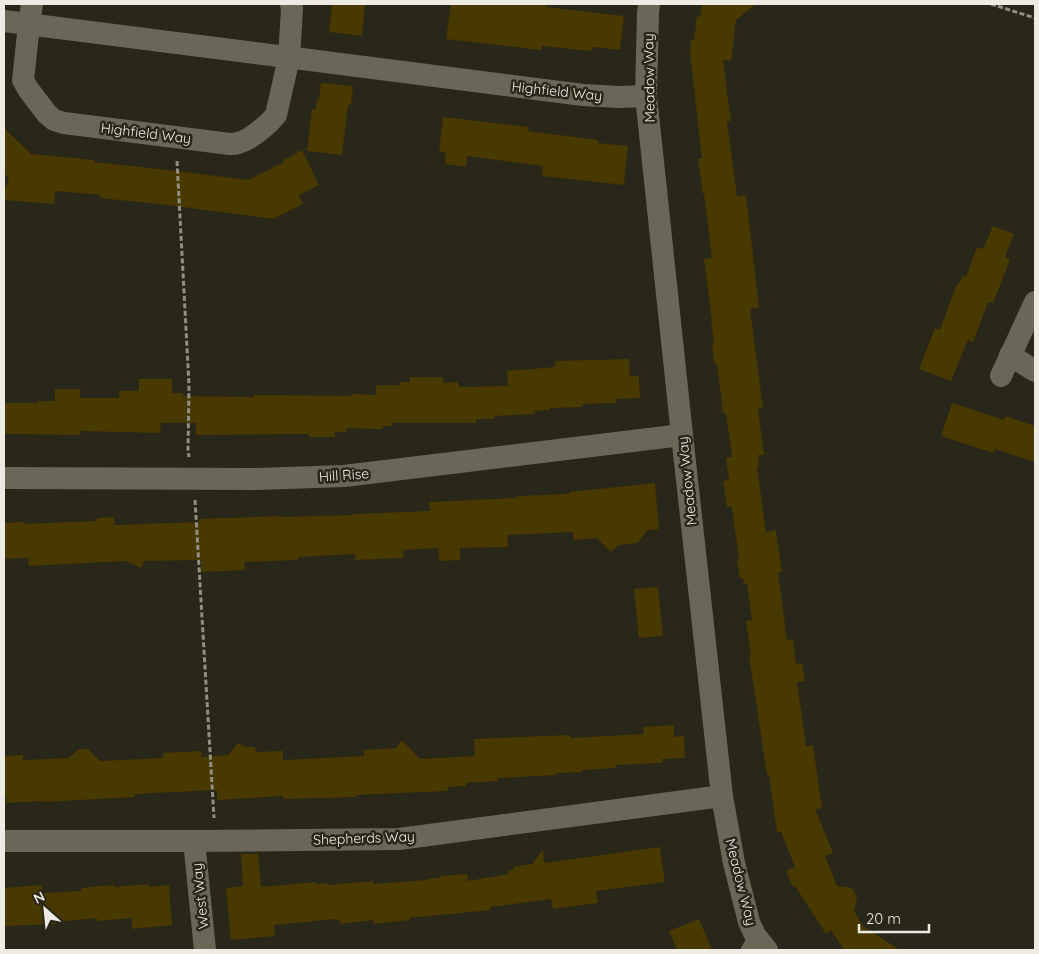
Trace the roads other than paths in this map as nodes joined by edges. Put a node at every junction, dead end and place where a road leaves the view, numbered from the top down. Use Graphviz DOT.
graph roads {
  1 [pos="291,4"];
  2 [pos="649,4"];
  3 [pos="30,14"];
  4 [pos="4,22"];
  5 [pos="289,58"];
  6 [pos="646,96"];
  7 [pos="1035,302"];
  8 [pos="1010,355"];
  9 [pos="1035,371"];
  10 [pos="1001,376"];
  11 [pos="682,435"];
  12 [pos="4,478"];
  13 [pos="722,796"];
  14 [pos="4,841"];
  15 [pos="194,842"];
  16 [pos="756,945"];
  17 [pos="205,950"];
  1 -- 5 [label="street, Highfield Way"];
  2 -- 6 [label="street, Meadow Way"];
  3 -- 4 [label="street, Highfield Way"];
  3 -- 5 [label="street, Highfield Way"];
  3 -- 5 [label="street, Highfield Way"];
  5 -- 6 [label="street, Highfield Way"];
  6 -- 11 [label="street, Meadow Way"];
  7 -- 8 [label="street"];
  8 -- 9 [label="street"];
  8 -- 10 [label="street"];
  11 -- 12 [label="street, Hill Rise"];
  11 -- 13 [label="street, Meadow Way"];
  13 -- 15 [label="street, Shepherds Way"];
  13 -- 16 [label="street, Meadow Way"];
  14 -- 15 [label="street, Shepherds Way"];
  15 -- 17 [label="street, West Way"];
}
